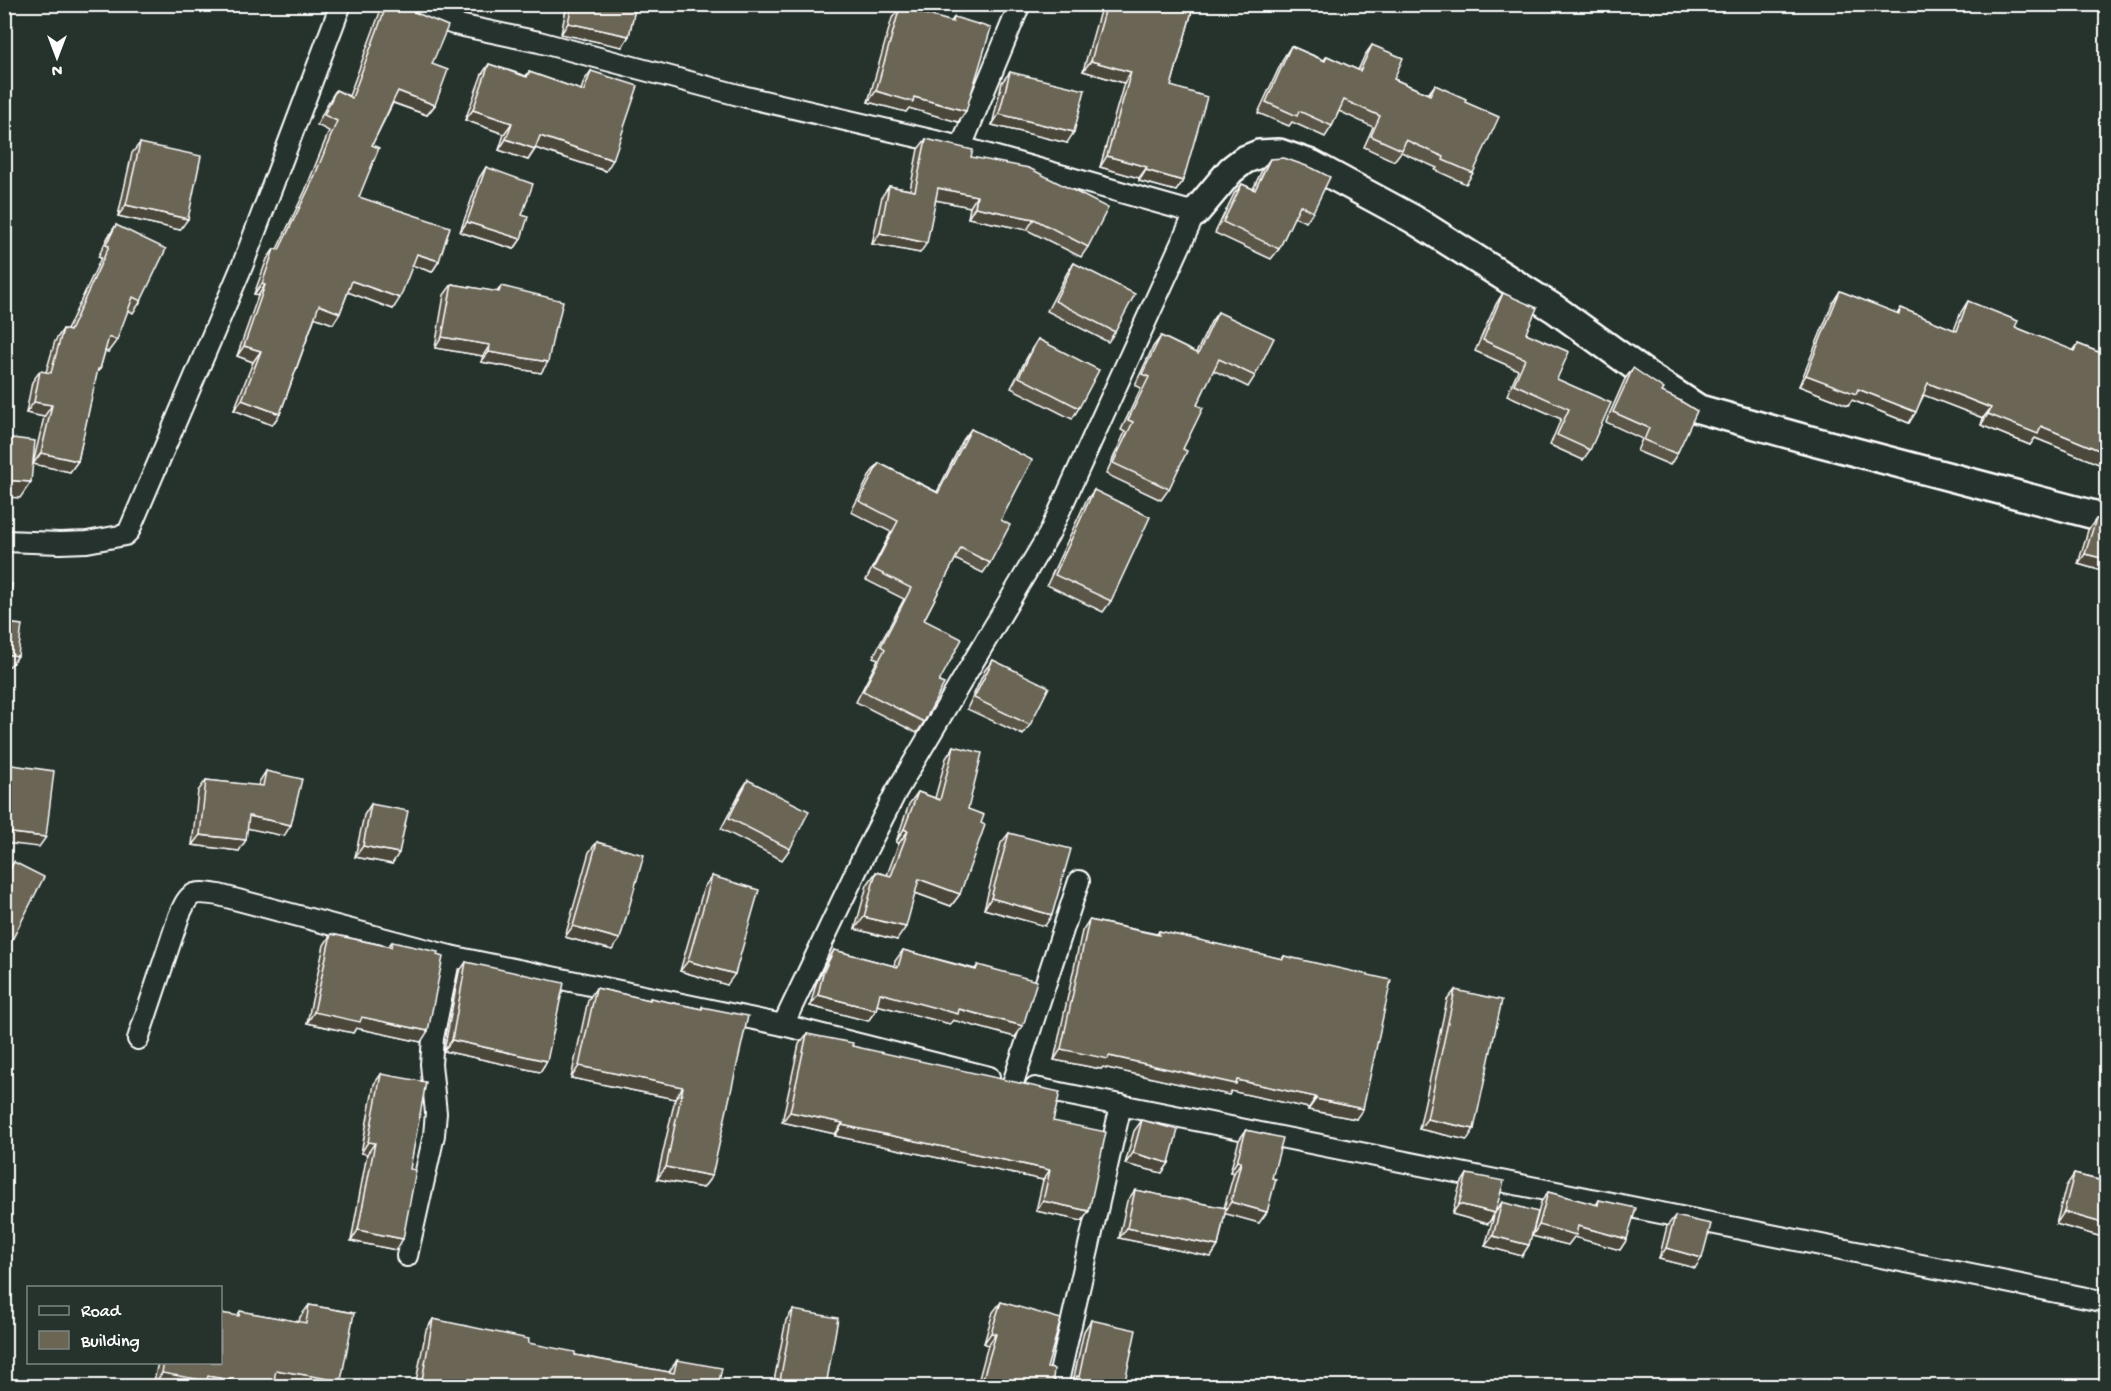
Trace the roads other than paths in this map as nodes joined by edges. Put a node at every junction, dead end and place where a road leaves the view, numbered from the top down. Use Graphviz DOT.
graph roads {
  1 [pos="341,4"];
  2 [pos="398,4"];
  3 [pos="1020,4"];
  4 [pos="961,147"];
  5 [pos="1195,213"];
  6 [pos="2106,518"];
  7 [pos="4,541"];
  8 [pos="1079,881"];
  9 [pos="450,956"];
  10 [pos="783,1025"];
  11 [pos="138,1039"];
  12 [pos="1013,1083"];
  13 [pos="1121,1105"];
  14 [pos="407,1256"];
  15 [pos="2106,1302"];
  16 [pos="1057,1386"];
  1 -- 7 [label="street"];
  2 -- 4 [label="street"];
  3 -- 4 [label="street"];
  4 -- 5 [label="street"];
  5 -- 6 [label="street"];
  5 -- 10 [label="street"];
  8 -- 12 [label="street"];
  9 -- 10 [label="street"];
  9 -- 11 [label="street"];
  9 -- 14 [label="street"];
  10 -- 12 [label="street"];
  12 -- 13 [label="street"];
  13 -- 15 [label="street"];
  13 -- 16 [label="street"];
}
